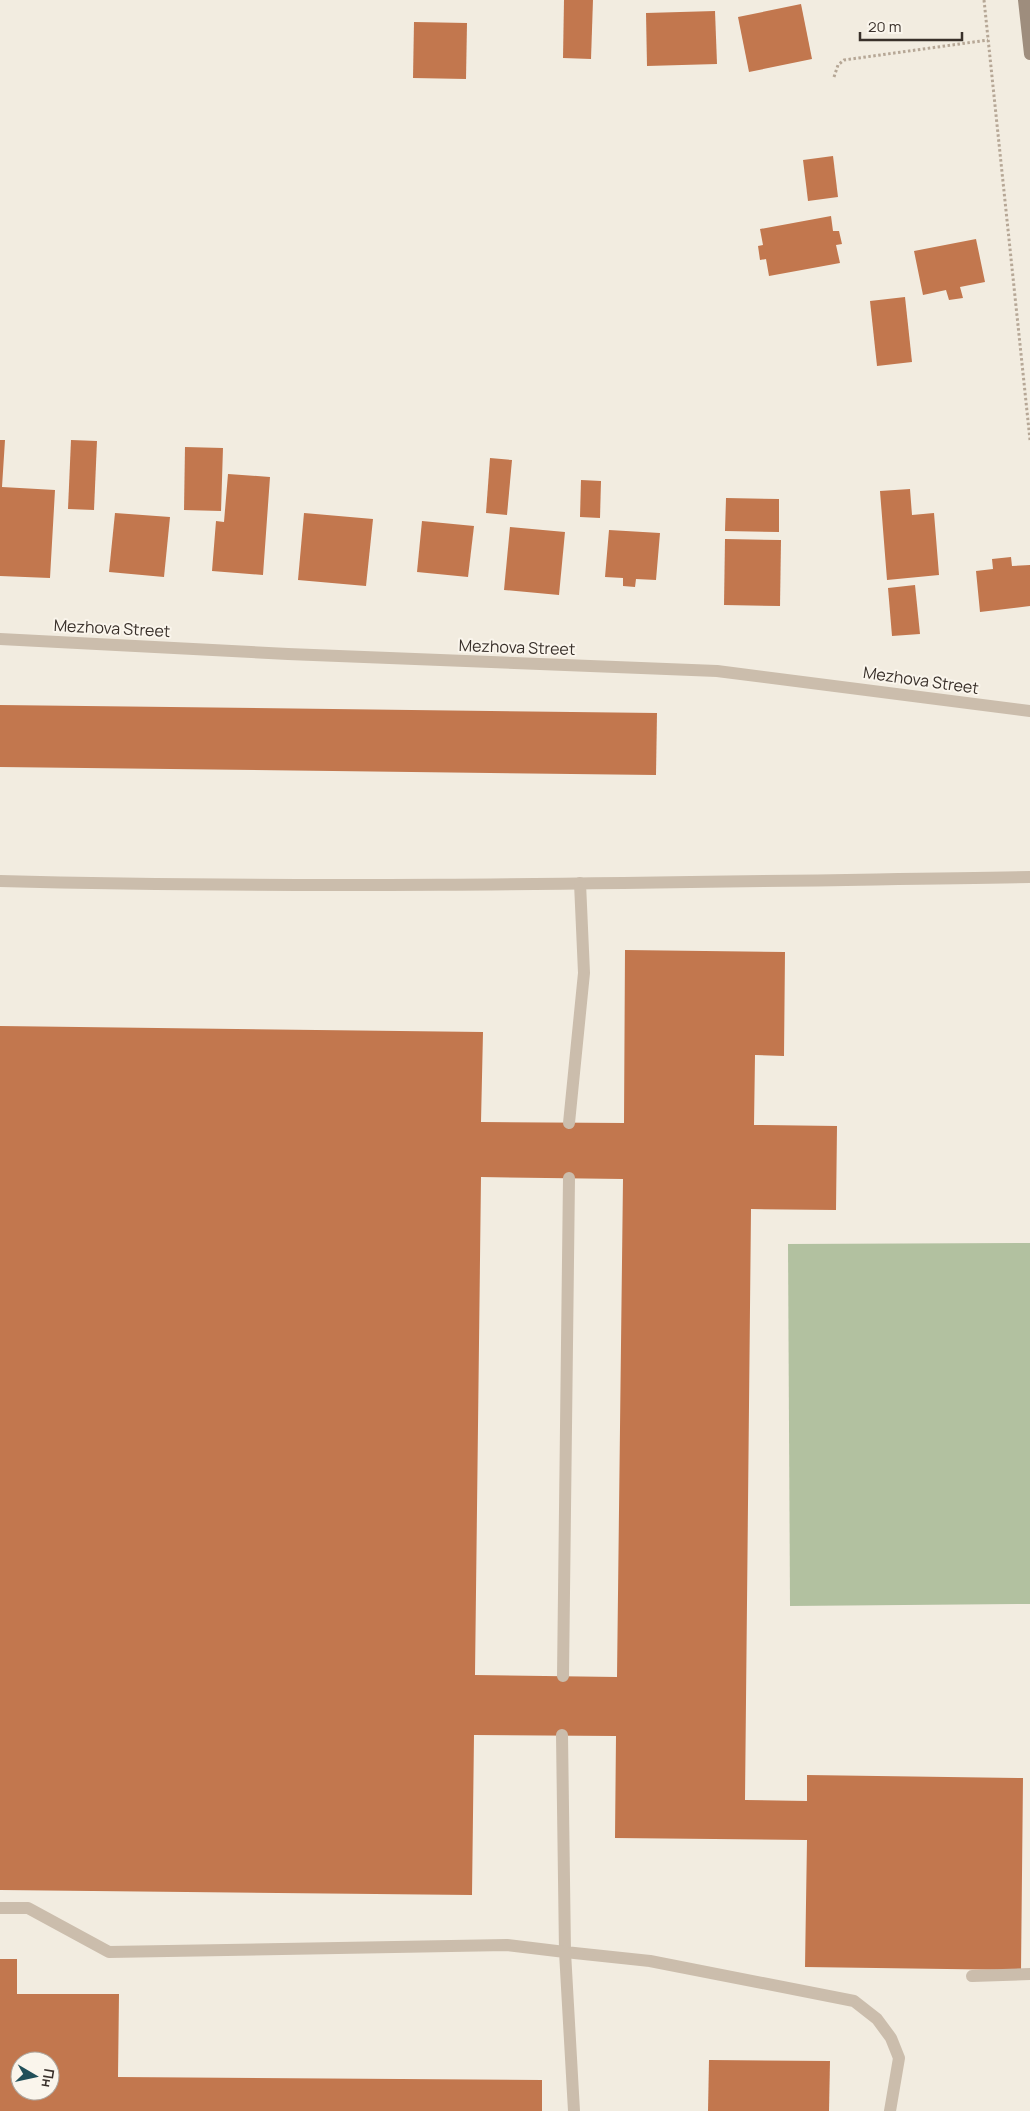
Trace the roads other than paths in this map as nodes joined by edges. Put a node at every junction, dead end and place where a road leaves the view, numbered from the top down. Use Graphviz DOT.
graph roads {
  1 [pos="1024,0"];
  2 [pos="1030,54"];
  3 [pos="0,639"];
  4 [pos="1030,711"];
  5 [pos="1030,877"];
  6 [pos="0,881"];
  7 [pos="580,883"];
  8 [pos="569,1123"];
  9 [pos="568,1178"];
  10 [pos="563,1676"];
  11 [pos="562,1735"];
  12 [pos="0,1908"];
  13 [pos="566,1952"];
  14 [pos="1030,1974"];
  15 [pos="972,1976"];
  16 [pos="574,2111"];
  17 [pos="890,2111"];
  1 -- 2 [label="street"];
  3 -- 4 [label="street, Mezhova Street"];
  5 -- 7 [label="street"];
  6 -- 7 [label="street"];
  7 -- 8 [label="street"];
  9 -- 10 [label="street"];
  11 -- 13 [label="street"];
  12 -- 13 [label="street"];
  13 -- 16 [label="street"];
  13 -- 17 [label="street"];
  14 -- 15 [label="street"];
}
